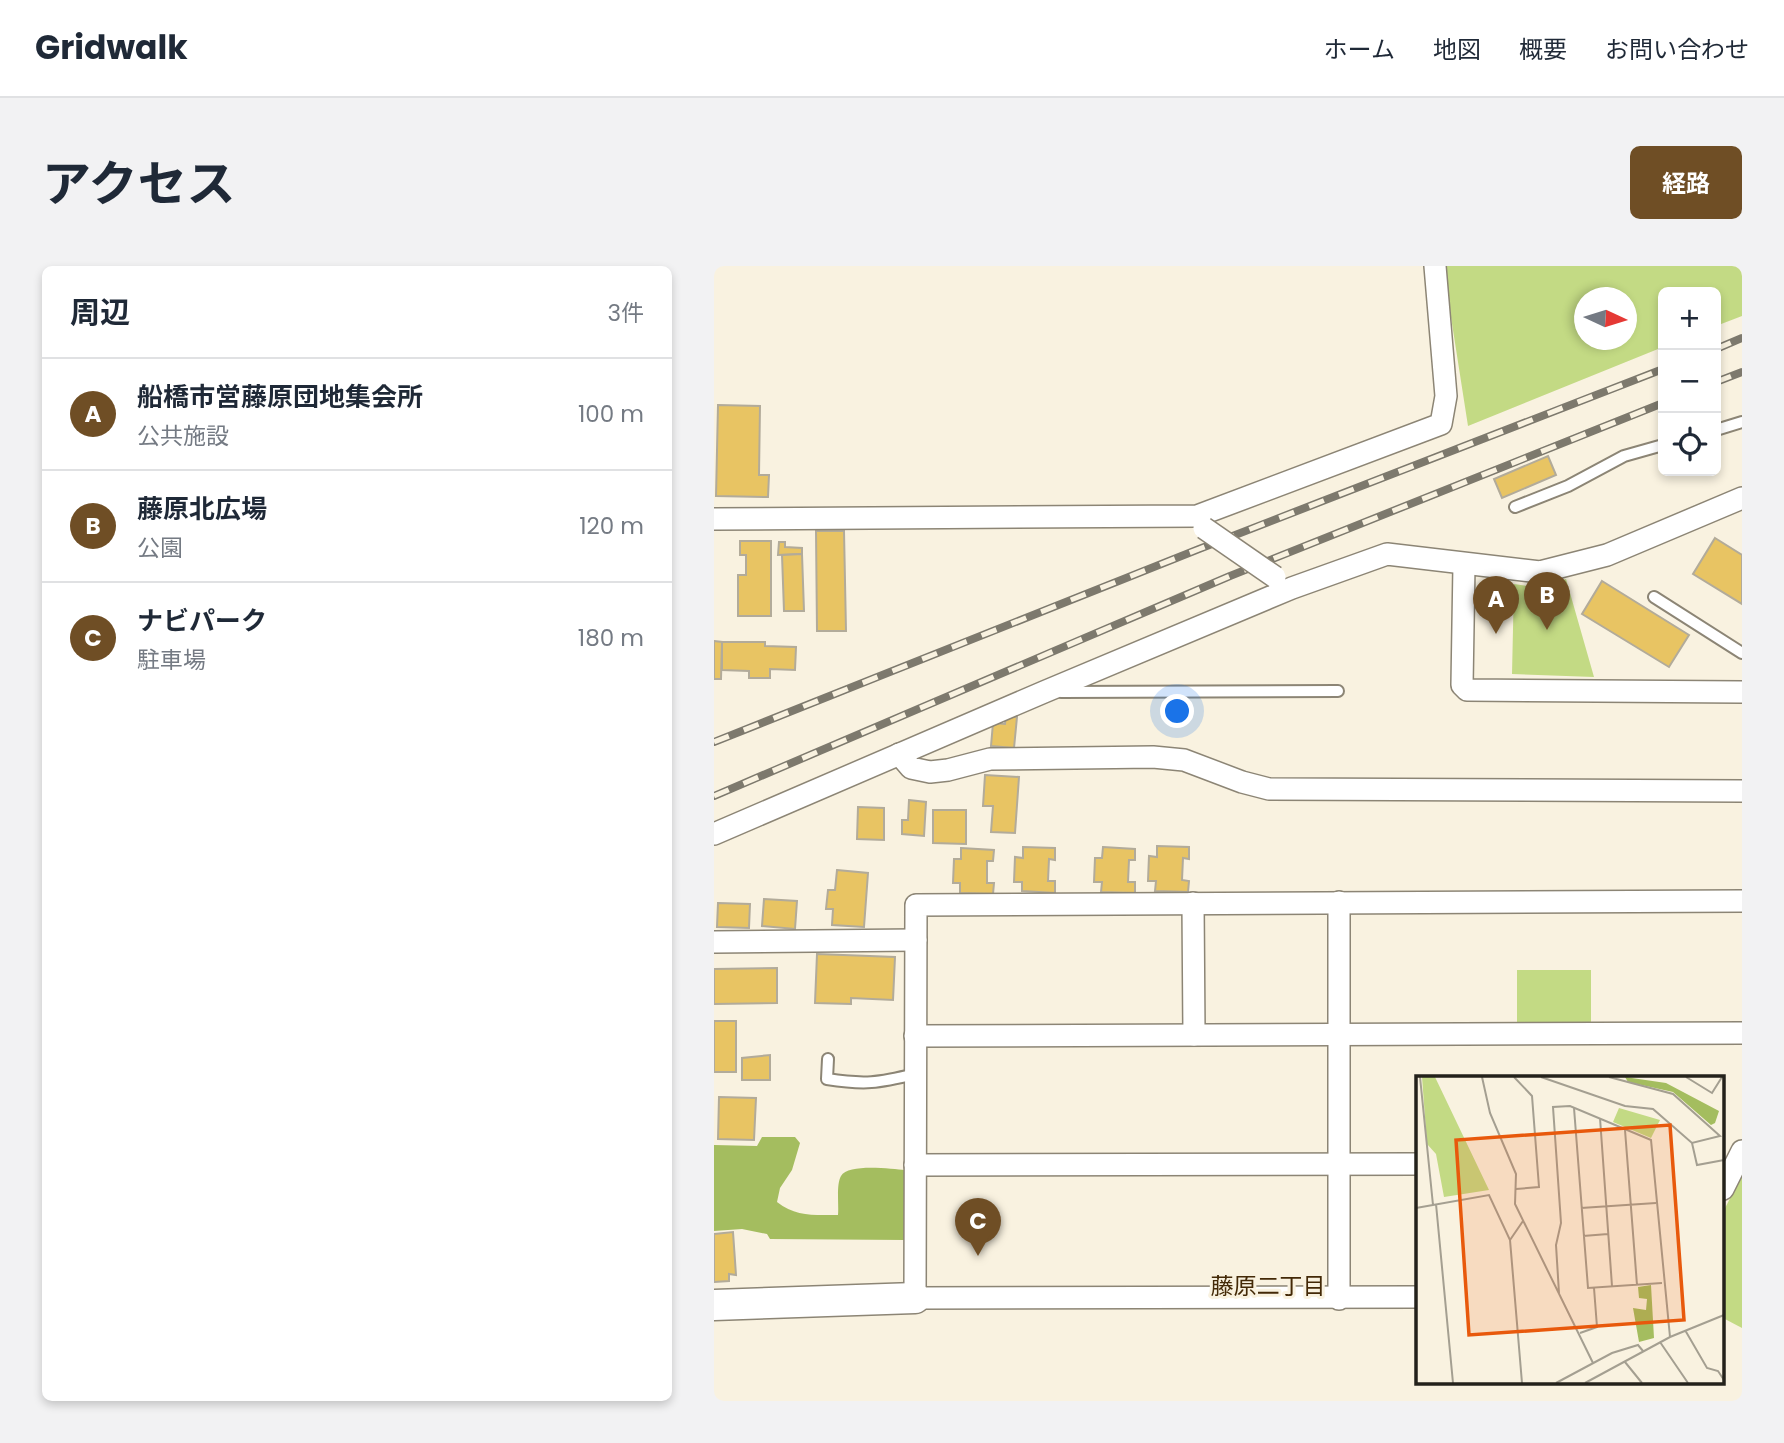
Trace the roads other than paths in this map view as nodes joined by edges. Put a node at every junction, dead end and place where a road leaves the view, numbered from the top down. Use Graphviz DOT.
graph roads {
  1 [pos="1435,266"];
  2 [pos="1742,422"];
  3 [pos="1721,428"];
  4 [pos="1658,446"];
  5 [pos="1742,498"];
  6 [pos="1515,506"];
  7 [pos="714,519"];
  8 [pos="1200,522"];
  9 [pos="1464,565"];
  10 [pos="1283,582"];
  11 [pos="1654,597"];
  12 [pos="1742,653"];
  13 [pos="1338,691"];
  14 [pos="1044,692"];
  15 [pos="1742,692"];
  16 [pos="900,754"];
  17 [pos="1742,791"];
  18 [pos="714,834"];
  19 [pos="1742,901"];
  20 [pos="1339,902"];
  21 [pos="1193,903"];
  22 [pos="916,940"];
  23 [pos="714,942"];
  24 [pos="1742,1033"];
  25 [pos="1339,1034"];
  26 [pos="1194,1035"];
  27 [pos="915,1036"];
  28 [pos="828,1059"];
  29 [pos="915,1073"];
  30 [pos="1733,1159"];
  31 [pos="1339,1164"];
  32 [pos="1416,1164"];
  33 [pos="915,1165"];
  34 [pos="1724,1186"];
  35 [pos="1416,1297"];
  36 [pos="915,1298"];
  37 [pos="1339,1299"];
  38 [pos="714,1305"];
  1 -- 8 [label="street"];
  2 -- 3 [label="lane"];
  4 -- 6 [label="lane"];
  5 -- 9 [label="street"];
  7 -- 8 [label="street"];
  8 -- 10 [label="street, bridge"];
  9 -- 10 [label="street"];
  9 -- 15 [label="street"];
  10 -- 14 [label="street"];
  11 -- 12 [label="lane"];
  13 -- 14 [label="lane"];
  14 -- 16 [label="street"];
  16 -- 17 [label="street"];
  16 -- 18 [label="street"];
  19 -- 20 [label="street"];
  20 -- 21 [label="street"];
  20 -- 25 [label="street"];
  21 -- 22 [label="street"];
  21 -- 26 [label="street"];
  22 -- 23 [label="street"];
  22 -- 27 [label="street"];
  24 -- 25 [label="street"];
  25 -- 26 [label="street"];
  25 -- 31 [label="street"];
  26 -- 27 [label="street"];
  27 -- 29 [label="street"];
  28 -- 29 [label="lane"];
  29 -- 33 [label="street"];
  30 -- 34 [label="street"];
  31 -- 32 [label="street"];
  31 -- 33 [label="street"];
  31 -- 37 [label="street"];
  33 -- 36 [label="street"];
  35 -- 37 [label="street"];
  36 -- 37 [label="street"];
  36 -- 38 [label="street"];
}
